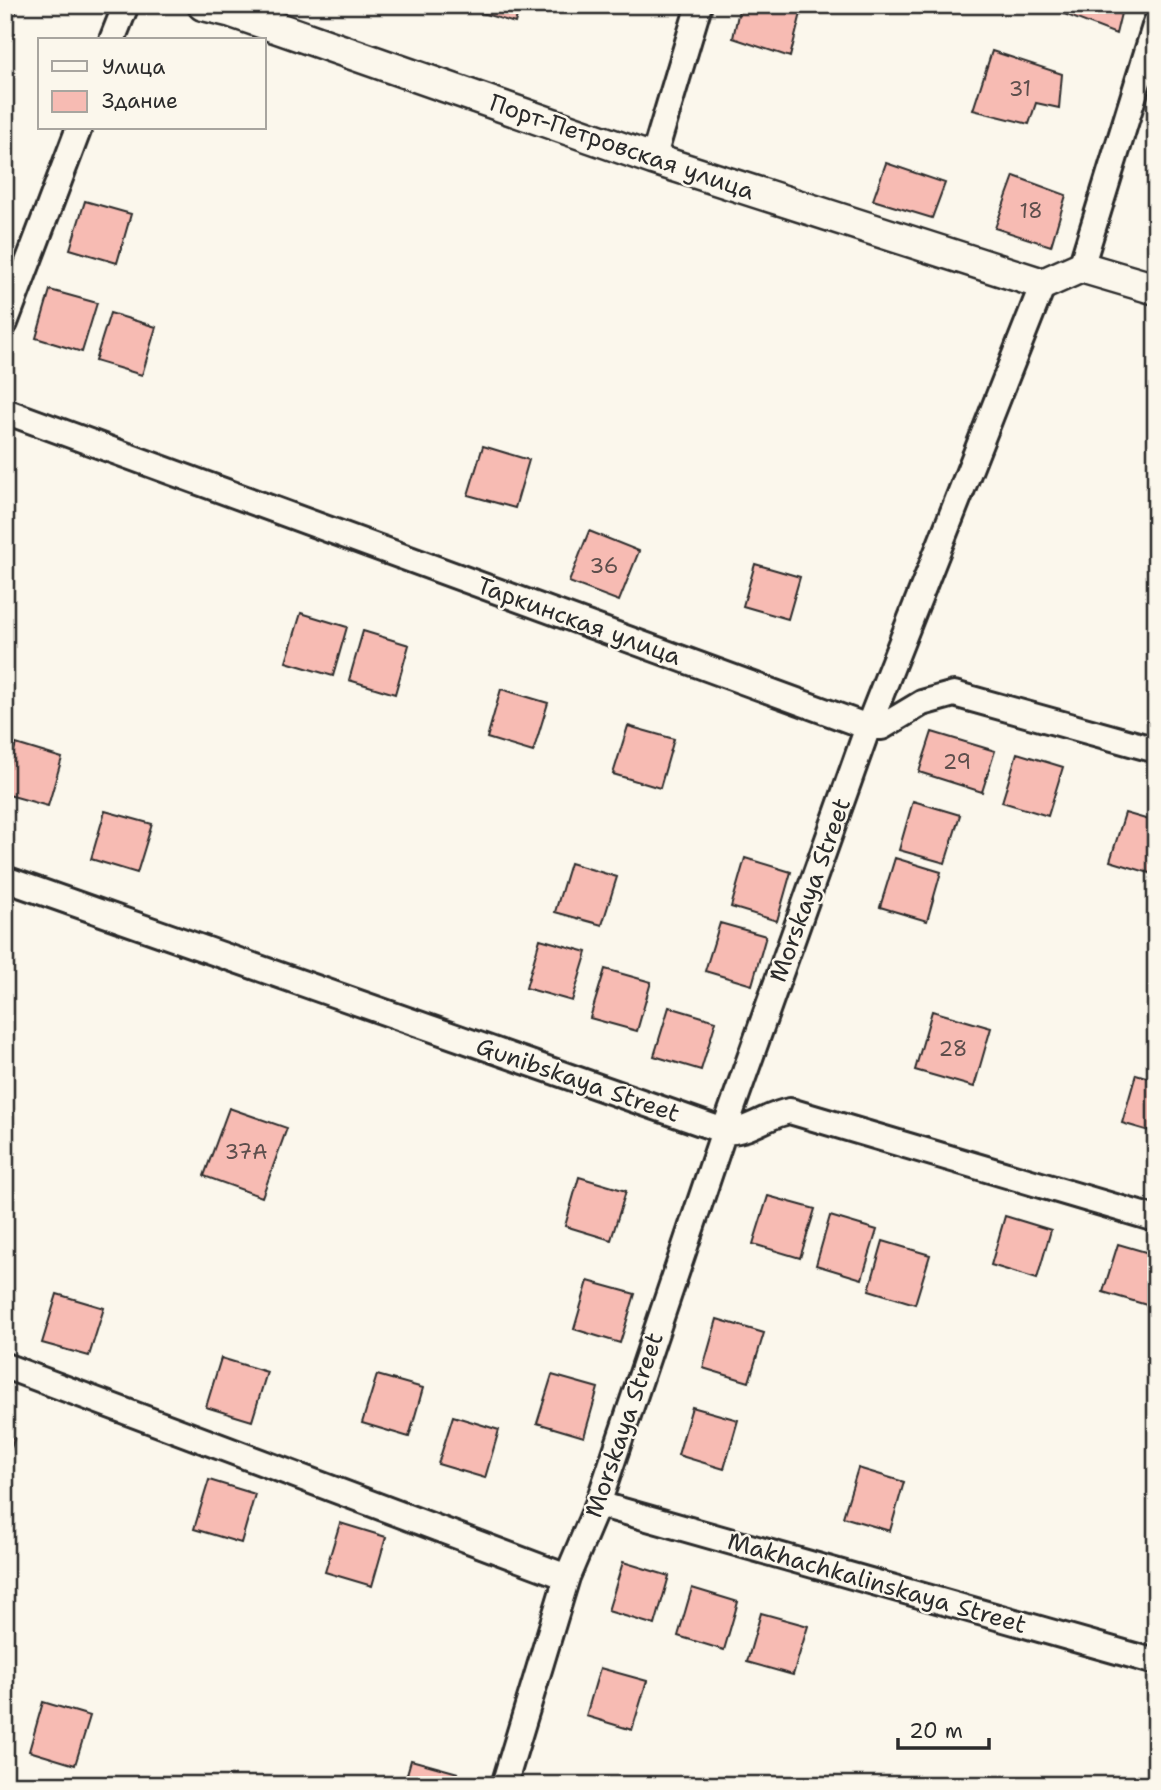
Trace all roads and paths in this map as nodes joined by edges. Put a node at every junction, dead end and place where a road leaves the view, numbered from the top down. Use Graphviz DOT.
graph roads {
  1 [pos="126,5"];
  2 [pos="203,5"];
  3 [pos="699,5"];
  4 [pos="233,9"];
  5 [pos="1156,23"];
  6 [pos="113,38"];
  7 [pos="78,130"];
  8 [pos="653,159"];
  9 [pos="1081,267"];
  10 [pos="1043,284"];
  11 [pos="1156,289"];
  12 [pos="5,323"];
  13 [pos="5,411"];
  14 [pos="868,727"];
  15 [pos="1156,750"];
  16 [pos="5,879"];
  17 [pos="724,1131"];
  18 [pos="1156,1219"];
  19 [pos="5,1366"];
  20 [pos="598,1504"];
  21 [pos="567,1577"];
  22 [pos="1156,1662"];
  23 [pos="504,1785"];
  1 -- 6 [label="street"];
  2 -- 4 [label="street, Порт-Петровская улица"];
  3 -- 8 [label="street"];
  4 -- 8 [label="street, Порт-Петровская улица"];
  5 -- 9 [label="street"];
  7 -- 12 [label="street"];
  8 -- 10 [label="street, Порт-Петровская улица"];
  9 -- 10 [label="street"];
  9 -- 11 [label="street"];
  10 -- 14 [label="street, Morskaya Street"];
  13 -- 14 [label="street, Таркинская улица"];
  14 -- 15 [label="street"];
  14 -- 17 [label="street, Morskaya Street"];
  16 -- 17 [label="street, Gunibskaya Street"];
  17 -- 18 [label="street"];
  17 -- 20 [label="street, Morskaya Street"];
  19 -- 21 [label="street"];
  20 -- 21 [label="street, Morskaya Street"];
  20 -- 22 [label="street, Makhachkalinskaya Street"];
  21 -- 23 [label="street, Morskaya Street"];
}
